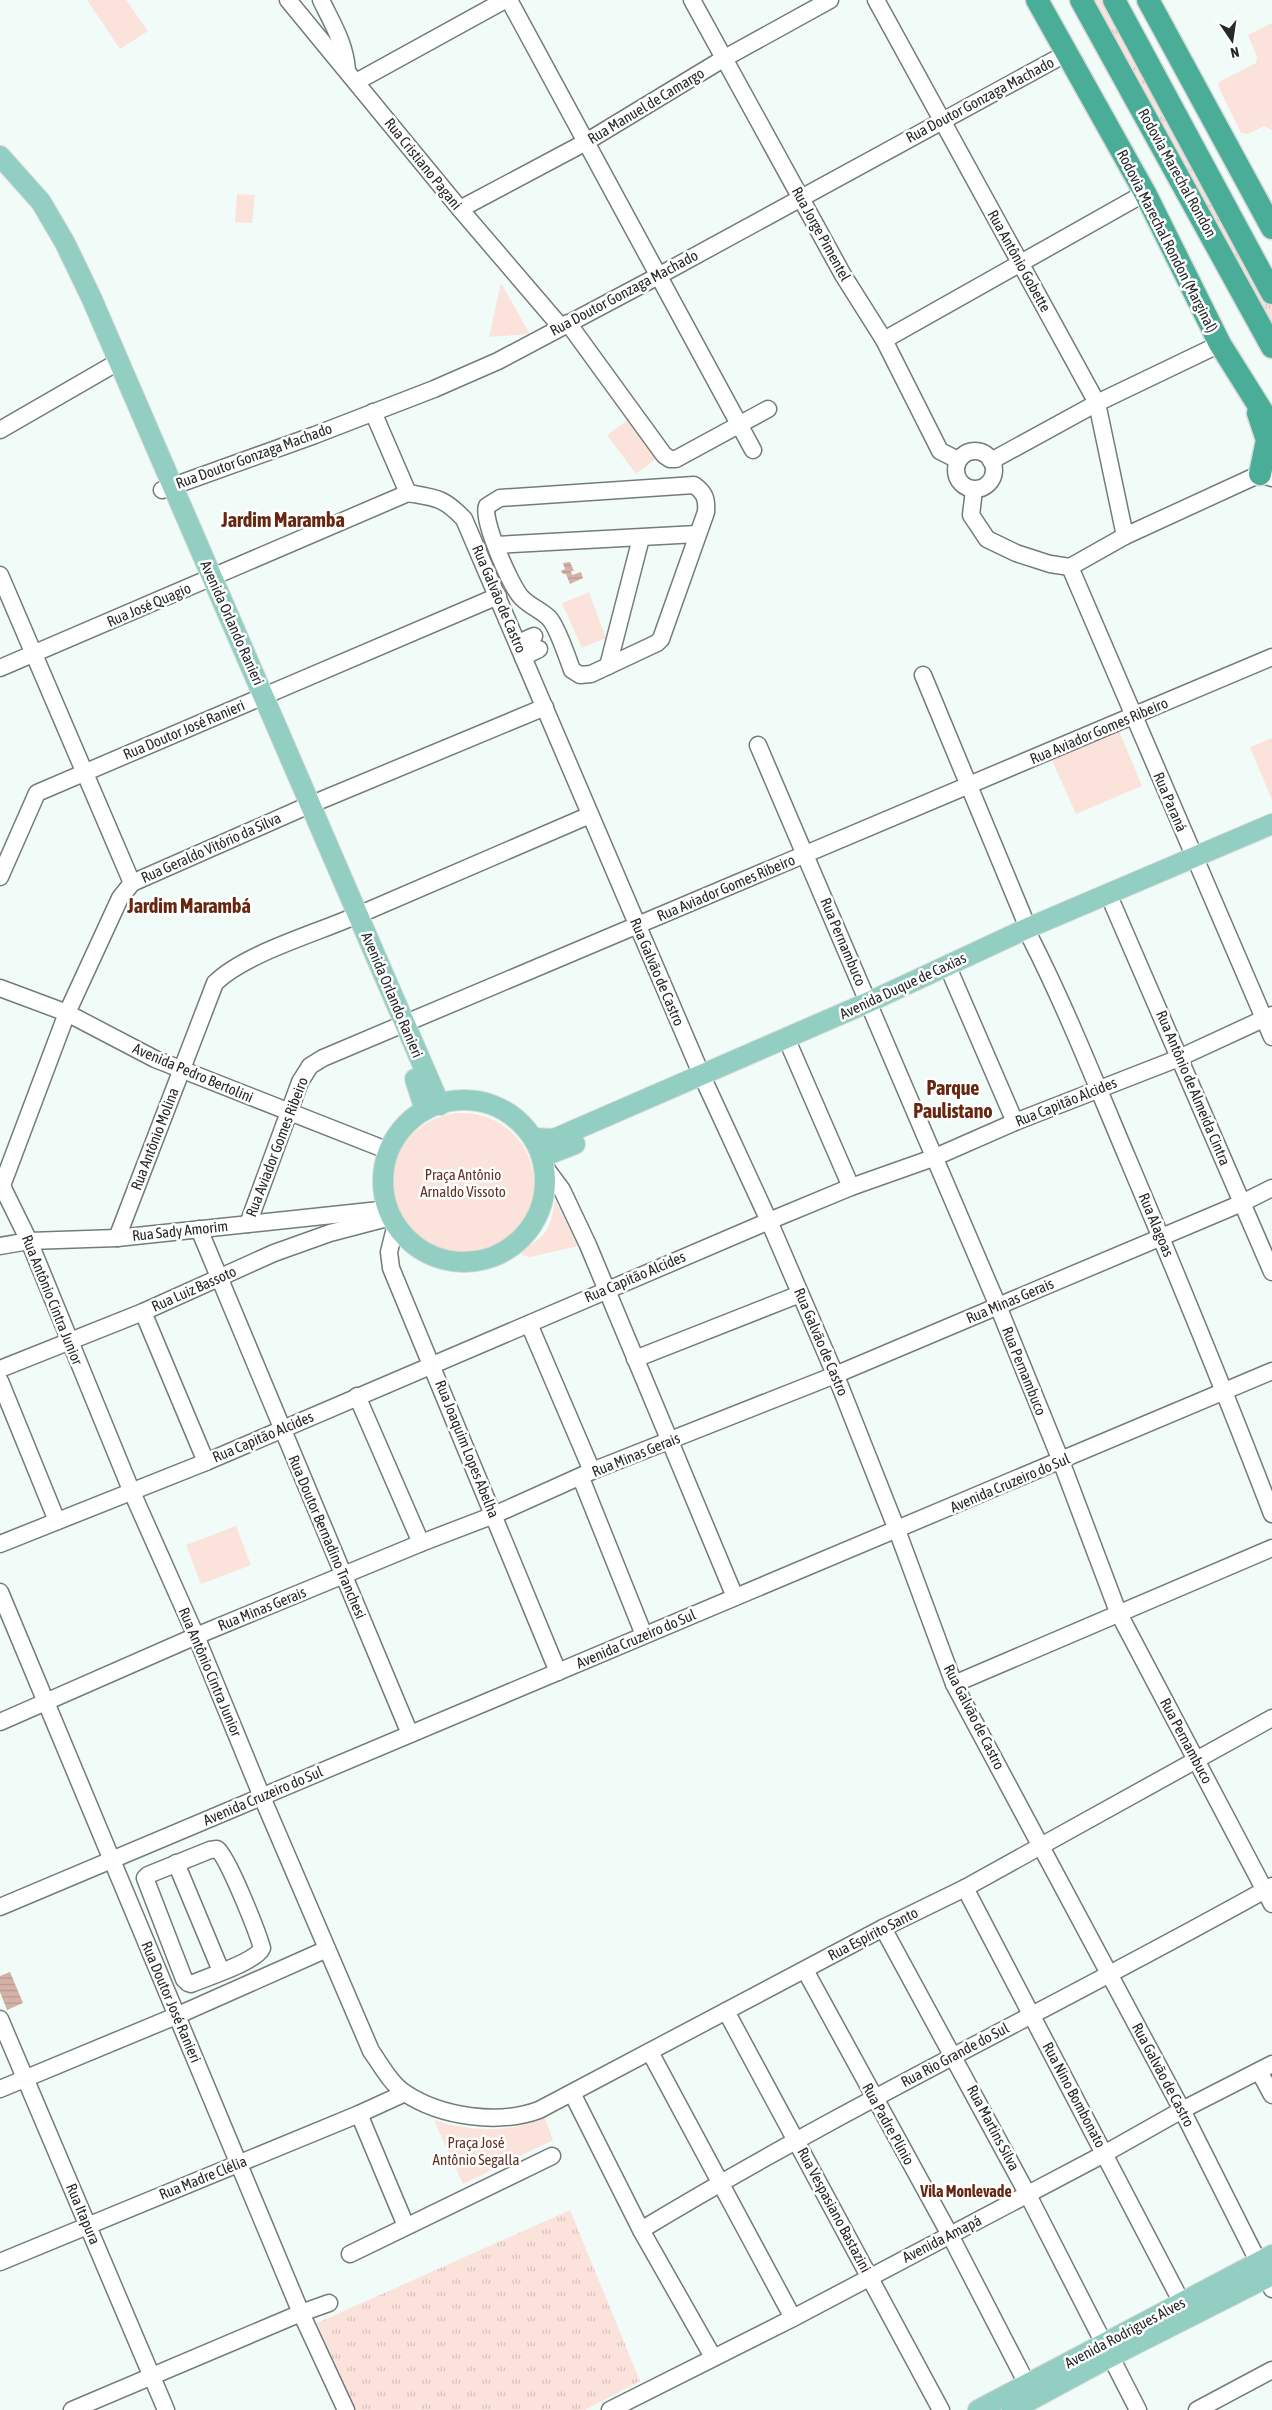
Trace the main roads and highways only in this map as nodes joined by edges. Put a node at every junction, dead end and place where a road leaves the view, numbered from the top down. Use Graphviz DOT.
graph roads {
  1 [pos="1037,0"];
  2 [pos="1081,0"];
  3 [pos="1114,0"];
  4 [pos="1148,0"];
  5 [pos="0,156"];
  6 [pos="0,170"];
  7 [pos="1272,228"];
  8 [pos="1272,293"];
  9 [pos="1272,347"];
  10 [pos="116,365"];
  11 [pos="1253,396"];
  12 [pos="1272,427"];
  13 [pos="1266,476"];
  14 [pos="1272,824"];
  15 [pos="1272,838"];
  16 [pos="1196,863"];
  17 [pos="1030,934"];
  18 [pos="872,1008"];
  19 [pos="704,1081"];
  20 [pos="432,1107"];
  21 [pos="534,1138"];
  22 [pos="543,1162"];
  23 [pos="1268,2272"];
  24 [pos="1108,2350"];
  25 [pos="978,2410"];
  26 [pos="1012,2410"];
  1 -- 11 [label="highway, Rodovia Marechal Rondon (Marginal)"];
  2 -- 9 [label="highway, Rodovia Marechal Rondon"];
  3 -- 8 [label="highway, Rodovia Marechal Rondon"];
  4 -- 7 [label="highway"];
  5 -- 10 [label="main road, Avenida Orlando Ranieri"];
  6 -- 10 [label="main road, Avenida Orlando Ranieri"];
  10 -- 20 [label="main road, Avenida Orlando Ranieri"];
  11 -- 12 [label="highway, Rodovia Marechal Rondon (Marginal)"];
  11 -- 13 [label="highway"];
  14 -- 16 [label="main road, Avenida Duque de Caxias"];
  15 -- 16 [label="main road, Avenida Duque de Caxias"];
  16 -- 17 [label="main road, Avenida Duque de Caxias"];
  16 -- 17 [label="main road, Avenida Duque de Caxias"];
  17 -- 18 [label="main road, Avenida Duque de Caxias"];
  17 -- 18 [label="main road, Avenida Duque de Caxias"];
  18 -- 19 [label="main road, Avenida Duque de Caxias"];
  18 -- 19 [label="main road, Avenida Duque de Caxias"];
  19 -- 21 [label="main road, Avenida Duque de Caxias"];
  19 -- 22 [label="main road, Avenida Duque de Caxias"];
  20 -- 21 [label="main road"];
  20 -- 22 [label="main road"];
  21 -- 22 [label="main road"];
  23 -- 24 [label="main road, Avenida Rodrigues Alves"];
  23 -- 24 [label="main road, Avenida Rodrigues Alves"];
  24 -- 25 [label="main road, Avenida Rodrigues Alves"];
  24 -- 26 [label="main road, Avenida Rodrigues Alves"];
}
